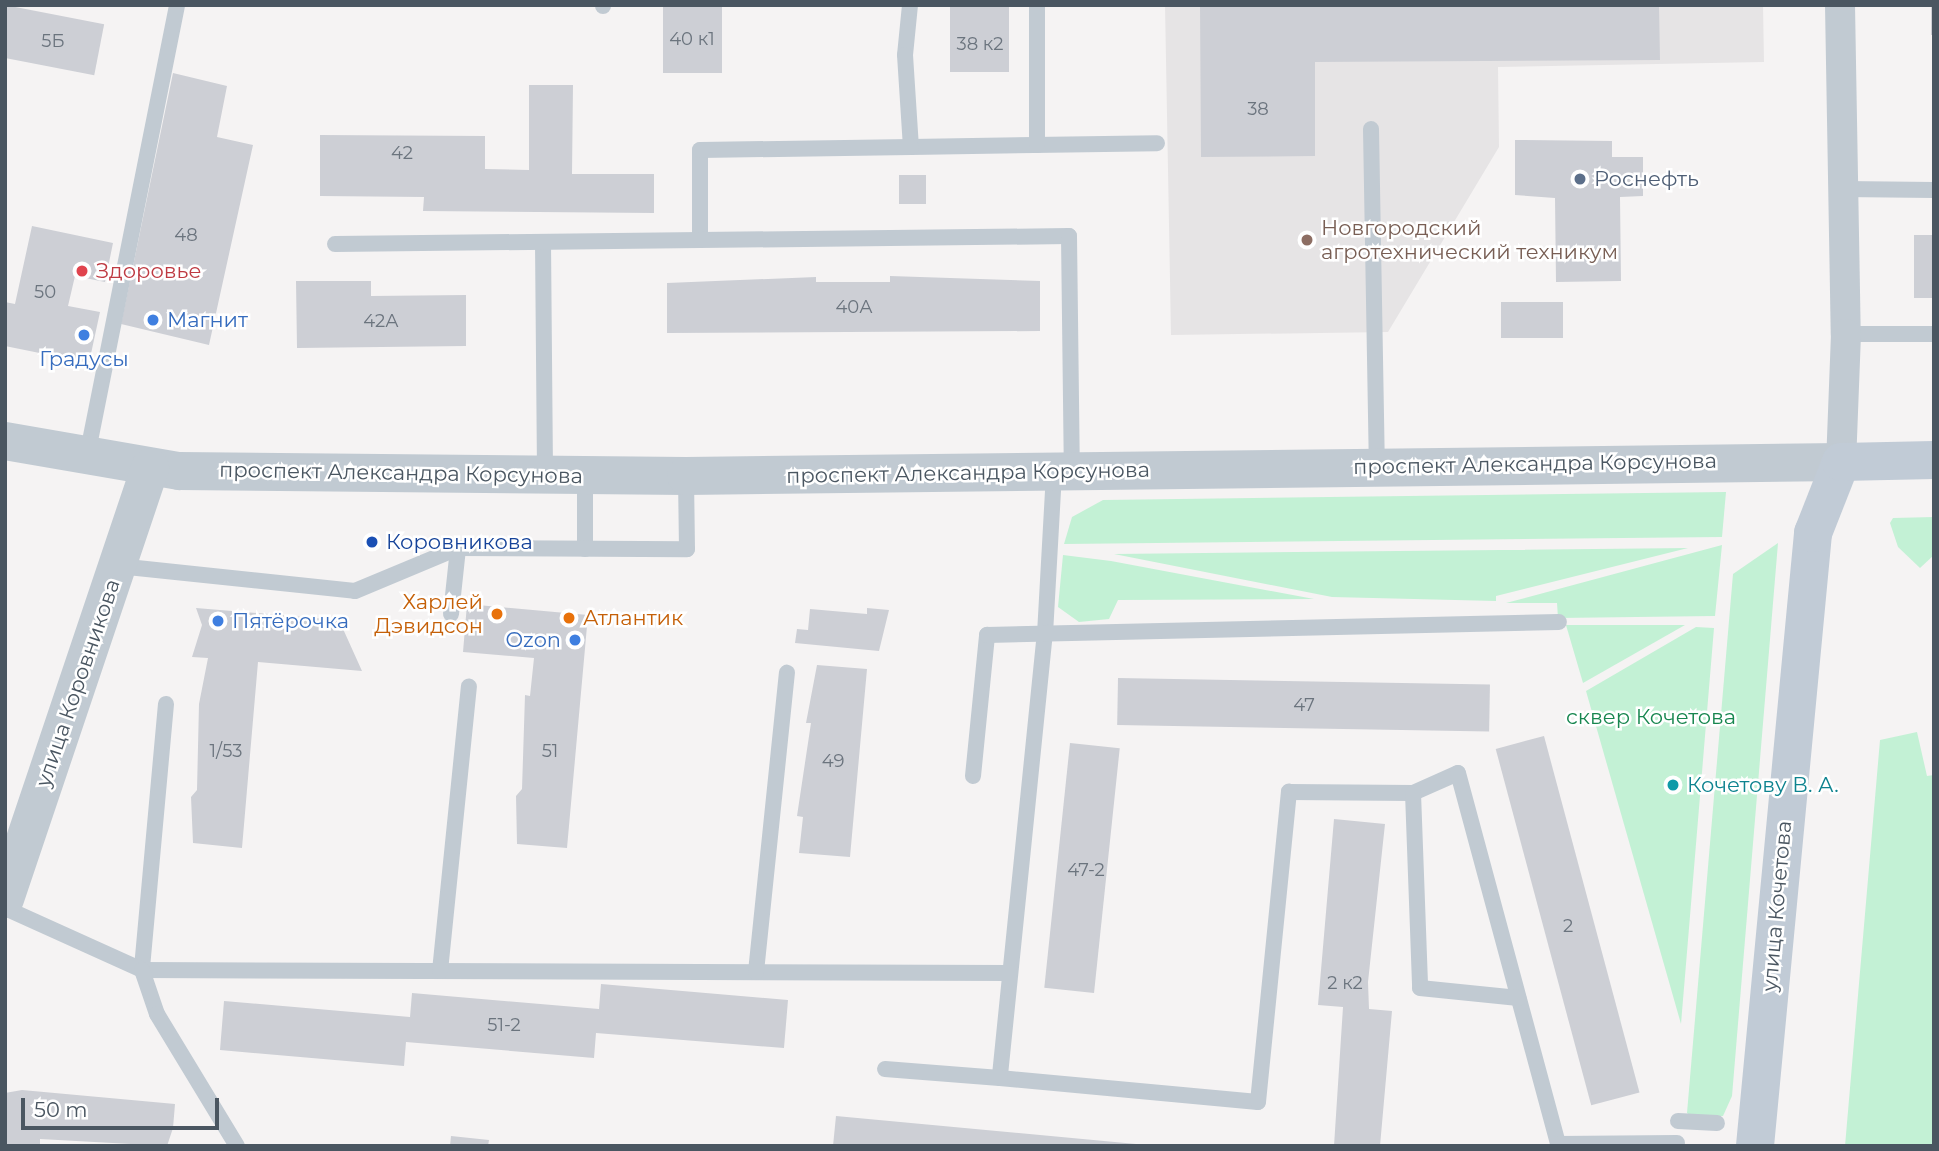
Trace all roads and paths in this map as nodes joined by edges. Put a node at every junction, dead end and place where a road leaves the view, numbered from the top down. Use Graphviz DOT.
graph roads {
  1 [pos="177,5"];
  2 [pos="910,5"];
  3 [pos="1037,5"];
  4 [pos="1840,5"];
  5 [pos="1371,129"];
  6 [pos="1157,143"];
  7 [pos="1037,145"];
  8 [pos="911,147"];
  9 [pos="1843,189"];
  10 [pos="1934,190"];
  11 [pos="701,240"];
  12 [pos="542,242"];
  13 [pos="335,244"];
  14 [pos="1846,334"];
  15 [pos="1934,334"];
  16 [pos="5,441"];
  17 [pos="86,458"];
  18 [pos="1934,460"];
  19 [pos="1841,462"];
  20 [pos="150,468"];
  21 [pos="1377,468"];
  22 [pos="1063,472"];
  23 [pos="545,475"];
  24 [pos="585,475"];
  25 [pos="686,476"];
  26 [pos="458,548"];
  27 [pos="584,549"];
  28 [pos="118,566"];
  29 [pos="451,614"];
  30 [pos="1559,622"];
  31 [pos="1045,632"];
  32 [pos="787,673"];
  33 [pos="469,686"];
  34 [pos="166,704"];
  35 [pos="973,776"];
  36 [pos="1413,793"];
  37 [pos="5,899"];
  38 [pos="5,908"];
  39 [pos="142,970"];
  40 [pos="440,971"];
  41 [pos="756,972"];
  42 [pos="1010,973"];
  43 [pos="1518,998"];
  44 [pos="885,1069"];
  45 [pos="1000,1078"];
  46 [pos="1678,1121"];
  47 [pos="1717,1123"];
  48 [pos="1677,1143"];
  49 [pos="1558,1145"];
  50 [pos="237,1146"];
  51 [pos="1755,1146"];
  1 -- 17 [label="lane"];
  2 -- 8 [label="lane"];
  3 -- 7 [label="lane"];
  4 -- 9 [label="street"];
  5 -- 21 [label="lane"];
  6 -- 7 [label="lane"];
  7 -- 8 [label="lane"];
  8 -- 11 [label="lane"];
  9 -- 10 [label="lane"];
  9 -- 14 [label="street"];
  11 -- 12 [label="lane"];
  11 -- 22 [label="lane"];
  12 -- 13 [label="lane"];
  12 -- 23 [label="lane"];
  14 -- 15 [label="lane"];
  14 -- 19 [label="street"];
  16 -- 17 [label="street, проспект Александра Корсунова"];
  17 -- 20 [label="street, проспект Александра Корсунова"];
  18 -- 19 [label="main road, проспект Александра Корсунова"];
  19 -- 21 [label="street, проспект Александра Корсунова"];
  19 -- 51 [label="main road, улица Кочетова"];
  20 -- 23 [label="street, проспект Александра Корсунова"];
  20 -- 28 [label="street, улица Коровникова"];
  21 -- 22 [label="street, проспект Александра Корсунова"];
  22 -- 25 [label="street, проспект Александра Корсунова"];
  22 -- 31 [label="lane"];
  23 -- 24 [label="street, проспект Александра Корсунова"];
  24 -- 25 [label="street, проспект Александра Корсунова"];
  24 -- 27 [label="lane"];
  25 -- 27 [label="lane"];
  26 -- 27 [label="lane"];
  26 -- 28 [label="lane"];
  26 -- 29 [label="lane"];
  28 -- 37 [label="street, улица Коровникова"];
  30 -- 31 [label="lane"];
  31 -- 35 [label="lane"];
  31 -- 42 [label="lane"];
  32 -- 41 [label="lane"];
  33 -- 40 [label="lane"];
  34 -- 39 [label="lane"];
  36 -- 43 [label="lane"];
  36 -- 43 [label="lane"];
  36 -- 45 [label="lane"];
  38 -- 39 [label="lane"];
  39 -- 40 [label="lane"];
  39 -- 50 [label="lane"];
  40 -- 41 [label="lane"];
  41 -- 42 [label="lane"];
  42 -- 45 [label="lane"];
  43 -- 49 [label="lane"];
  44 -- 45 [label="lane"];
  46 -- 47 [label="lane"];
  48 -- 49 [label="lane"];
}
